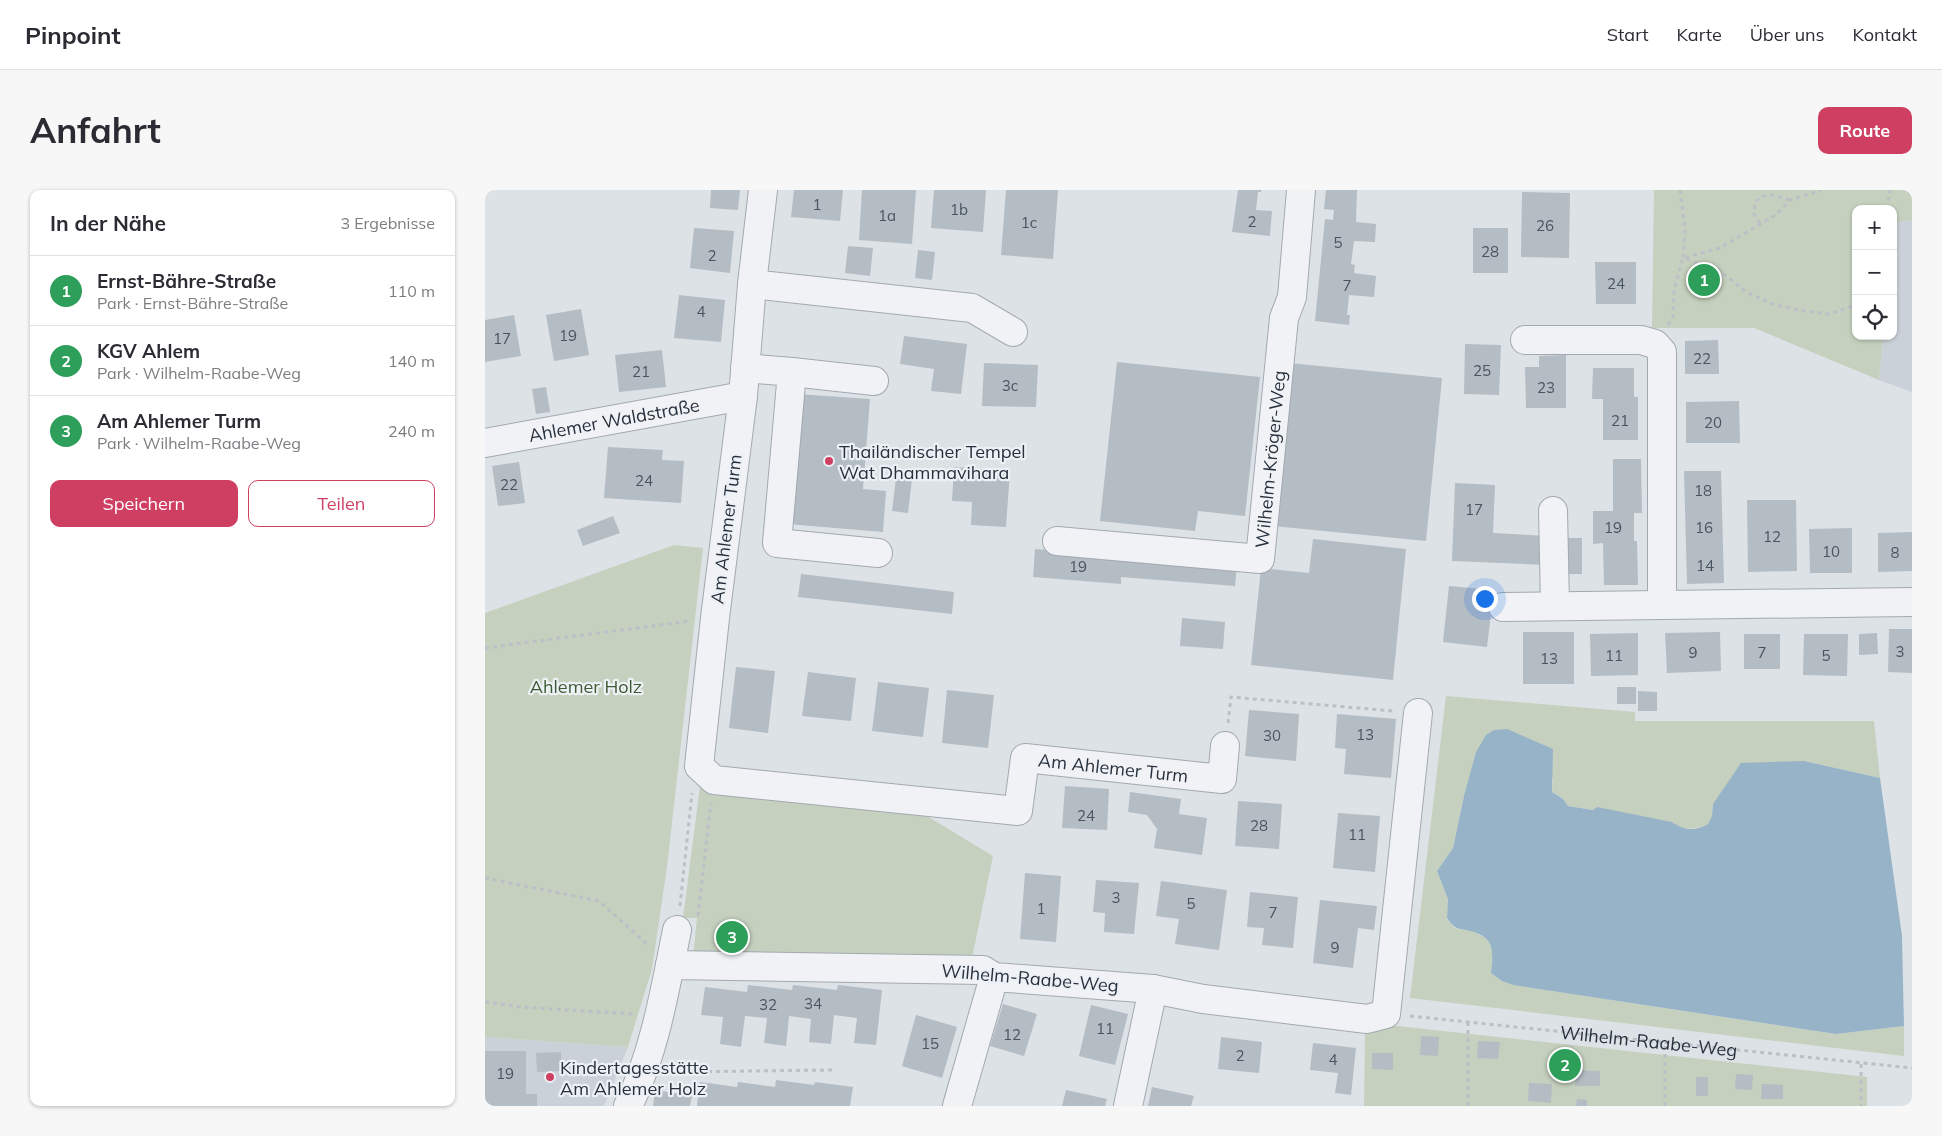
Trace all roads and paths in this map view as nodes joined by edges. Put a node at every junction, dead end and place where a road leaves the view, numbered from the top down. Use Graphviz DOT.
graph roads {
  1 [pos="763,190"];
  2 [pos="1301,190"];
  3 [pos="1680,190"];
  4 [pos="1822,190"];
  5 [pos="1890,190"];
  6 [pos="1790,200"];
  7 [pos="1888,205"];
  8 [pos="1760,223"];
  9 [pos="1683,258"];
  10 [pos="752,284"];
  11 [pos="1852,305"];
  12 [pos="1013,332"];
  13 [pos="1525,340"];
  14 [pos="1655,344"];
  15 [pos="745,368"];
  16 [pos="792,372"];
  17 [pos="874,381"];
  18 [pos="743,396"];
  19 [pos="485,443"];
  20 [pos="1553,511"];
  21 [pos="1057,541"];
  22 [pos="878,553"];
  23 [pos="1912,602"];
  24 [pos="1662,605"];
  25 [pos="1503,606"];
  26 [pos="1555,606"];
  27 [pos="715,618"];
  28 [pos="485,648"];
  29 [pos="1418,713"];
  30 [pos="1225,746"];
  31 [pos="707,773"];
  32 [pos="485,878"];
  33 [pos="687,924"];
  34 [pos="670,965"];
  35 [pos="994,977"];
  36 [pos="1153,988"];
  37 [pos="485,1002"];
  38 [pos="1386,1014"];
  39 [pos="659,1016"];
  40 [pos="1468,1021"];
  41 [pos="1665,1043"];
  42 [pos="1861,1064"];
  43 [pos="1912,1068"];
  44 [pos="835,1070"];
  45 [pos="642,1073"];
  46 [pos="628,1106"];
  47 [pos="957,1106"];
  48 [pos="1128,1106"];
  49 [pos="1468,1106"];
  50 [pos="1665,1106"];
  51 [pos="1861,1106"];
  1 -- 10 [label="street, Am Ahlemer Turm"];
  2 -- 21 [label="street, Wilhelm-Kröger-Weg"];
  3 -- 9 [label="path"];
  4 -- 6 [label="path"];
  5 -- 7 [label="path"];
  6 -- 8 [label="path"];
  6 -- 8 [label="path"];
  8 -- 9 [label="path"];
  9 -- 11 [label="path"];
  9 -- 14 [label="path"];
  10 -- 12 [label="street"];
  10 -- 15 [label="street, Am Ahlemer Turm"];
  13 -- 14 [label="street"];
  14 -- 24 [label="street"];
  15 -- 16 [label="street"];
  15 -- 18 [label="street, Am Ahlemer Turm"];
  16 -- 17 [label="street"];
  16 -- 22 [label="street"];
  18 -- 19 [label="street, Ahlemer Waldstraße"];
  18 -- 27 [label="street, Am Ahlemer Turm"];
  20 -- 26 [label="street"];
  23 -- 24 [label="street"];
  24 -- 26 [label="street"];
  25 -- 26 [label="street"];
  27 -- 28 [label="path"];
  27 -- 31 [label="street, Am Ahlemer Turm"];
  29 -- 30 [label="path"];
  29 -- 38 [label="street"];
  30 -- 31 [label="street, Am Ahlemer Turm"];
  31 -- 33 [label="path"];
  31 -- 33 [label="path"];
  32 -- 34 [label="path"];
  33 -- 34 [label="street"];
  34 -- 35 [label="street, Wilhelm-Raabe-Weg"];
  34 -- 39 [label="street"];
  35 -- 36 [label="street, Wilhelm-Raabe-Weg"];
  35 -- 47 [label="street"];
  36 -- 38 [label="street, Wilhelm-Raabe-Weg"];
  36 -- 48 [label="street"];
  37 -- 39 [label="path"];
  38 -- 40 [label="path, Wilhelm-Raabe-Weg"];
  39 -- 45 [label="street"];
  40 -- 41 [label="path, Wilhelm-Raabe-Weg"];
  40 -- 49 [label="path"];
  41 -- 42 [label="path, Wilhelm-Raabe-Weg"];
  41 -- 50 [label="path"];
  42 -- 43 [label="path, Wilhelm-Raabe-Weg"];
  42 -- 51 [label="path"];
  44 -- 45 [label="path"];
  45 -- 46 [label="street"];
}
